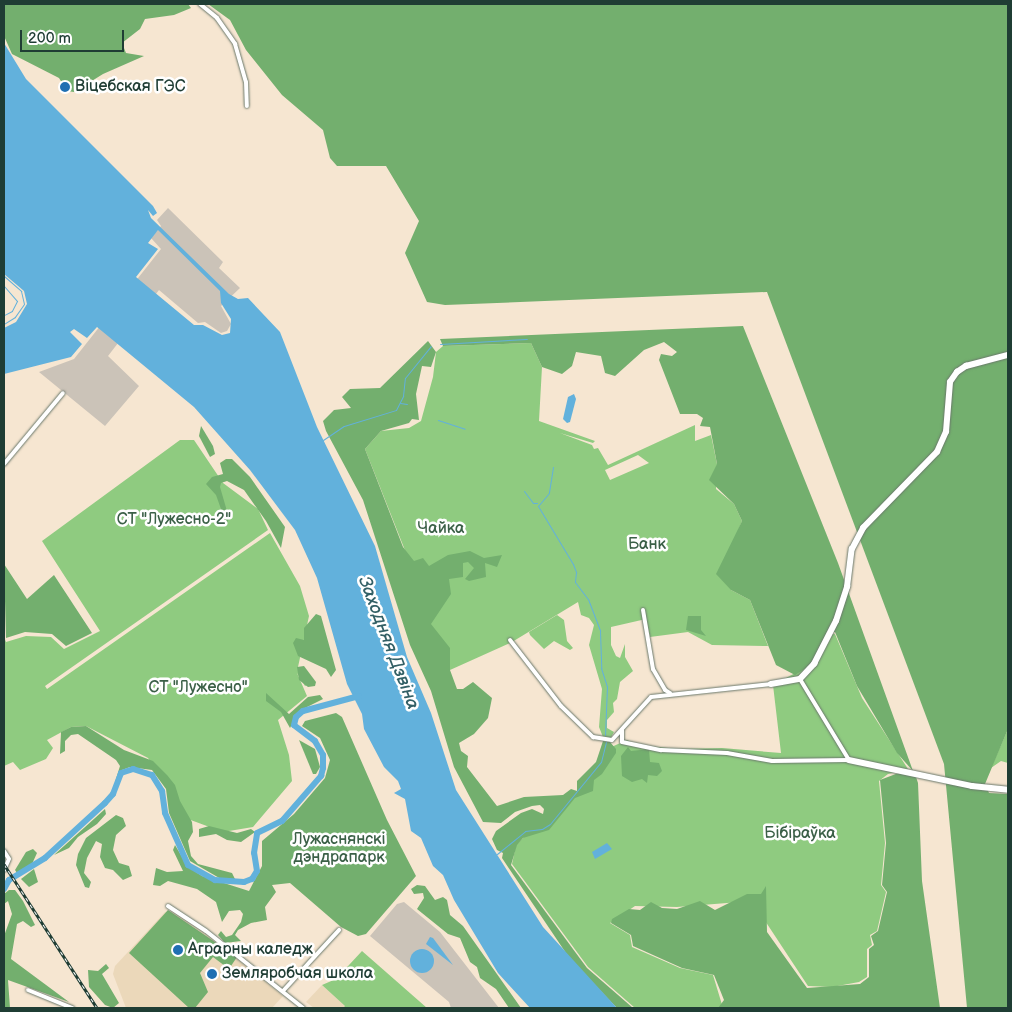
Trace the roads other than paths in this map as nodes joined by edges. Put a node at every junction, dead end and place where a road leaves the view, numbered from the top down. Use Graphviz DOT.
graph roads {
  1 [pos="200,4"];
  2 [pos="247,106"];
  3 [pos="1008,355"];
  4 [pos="64,393"];
  5 [pos="4,464"];
  6 [pos="643,610"];
  7 [pos="510,640"];
  8 [pos="800,679"];
  9 [pos="771,684"];
  10 [pos="672,694"];
  11 [pos="622,730"];
  12 [pos="612,740"];
  13 [pos="622,742"];
  14 [pos="849,760"];
  15 [pos="1008,790"];
  16 [pos="4,851"];
  17 [pos="4,870"];
  18 [pos="168,906"];
  19 [pos="339,930"];
  20 [pos="28,990"];
  21 [pos="283,991"];
  22 [pos="72,1008"];
  23 [pos="303,1008"];
  1 -- 2 [label="street"];
  3 -- 8 [label="street"];
  4 -- 5 [label="street"];
  6 -- 10 [label="street"];
  7 -- 12 [label="street"];
  8 -- 9 [label="street"];
  8 -- 14 [label="street"];
  9 -- 10 [label="street"];
  10 -- 11 [label="street"];
  11 -- 12 [label="street"];
  11 -- 13 [label="street"];
  12 -- 13 [label="street"];
  13 -- 14 [label="street"];
  14 -- 15 [label="street"];
  16 -- 17 [label="street"];
  18 -- 21 [label="street"];
  19 -- 21 [label="street"];
  20 -- 22 [label="street"];
  21 -- 23 [label="street"];
}
